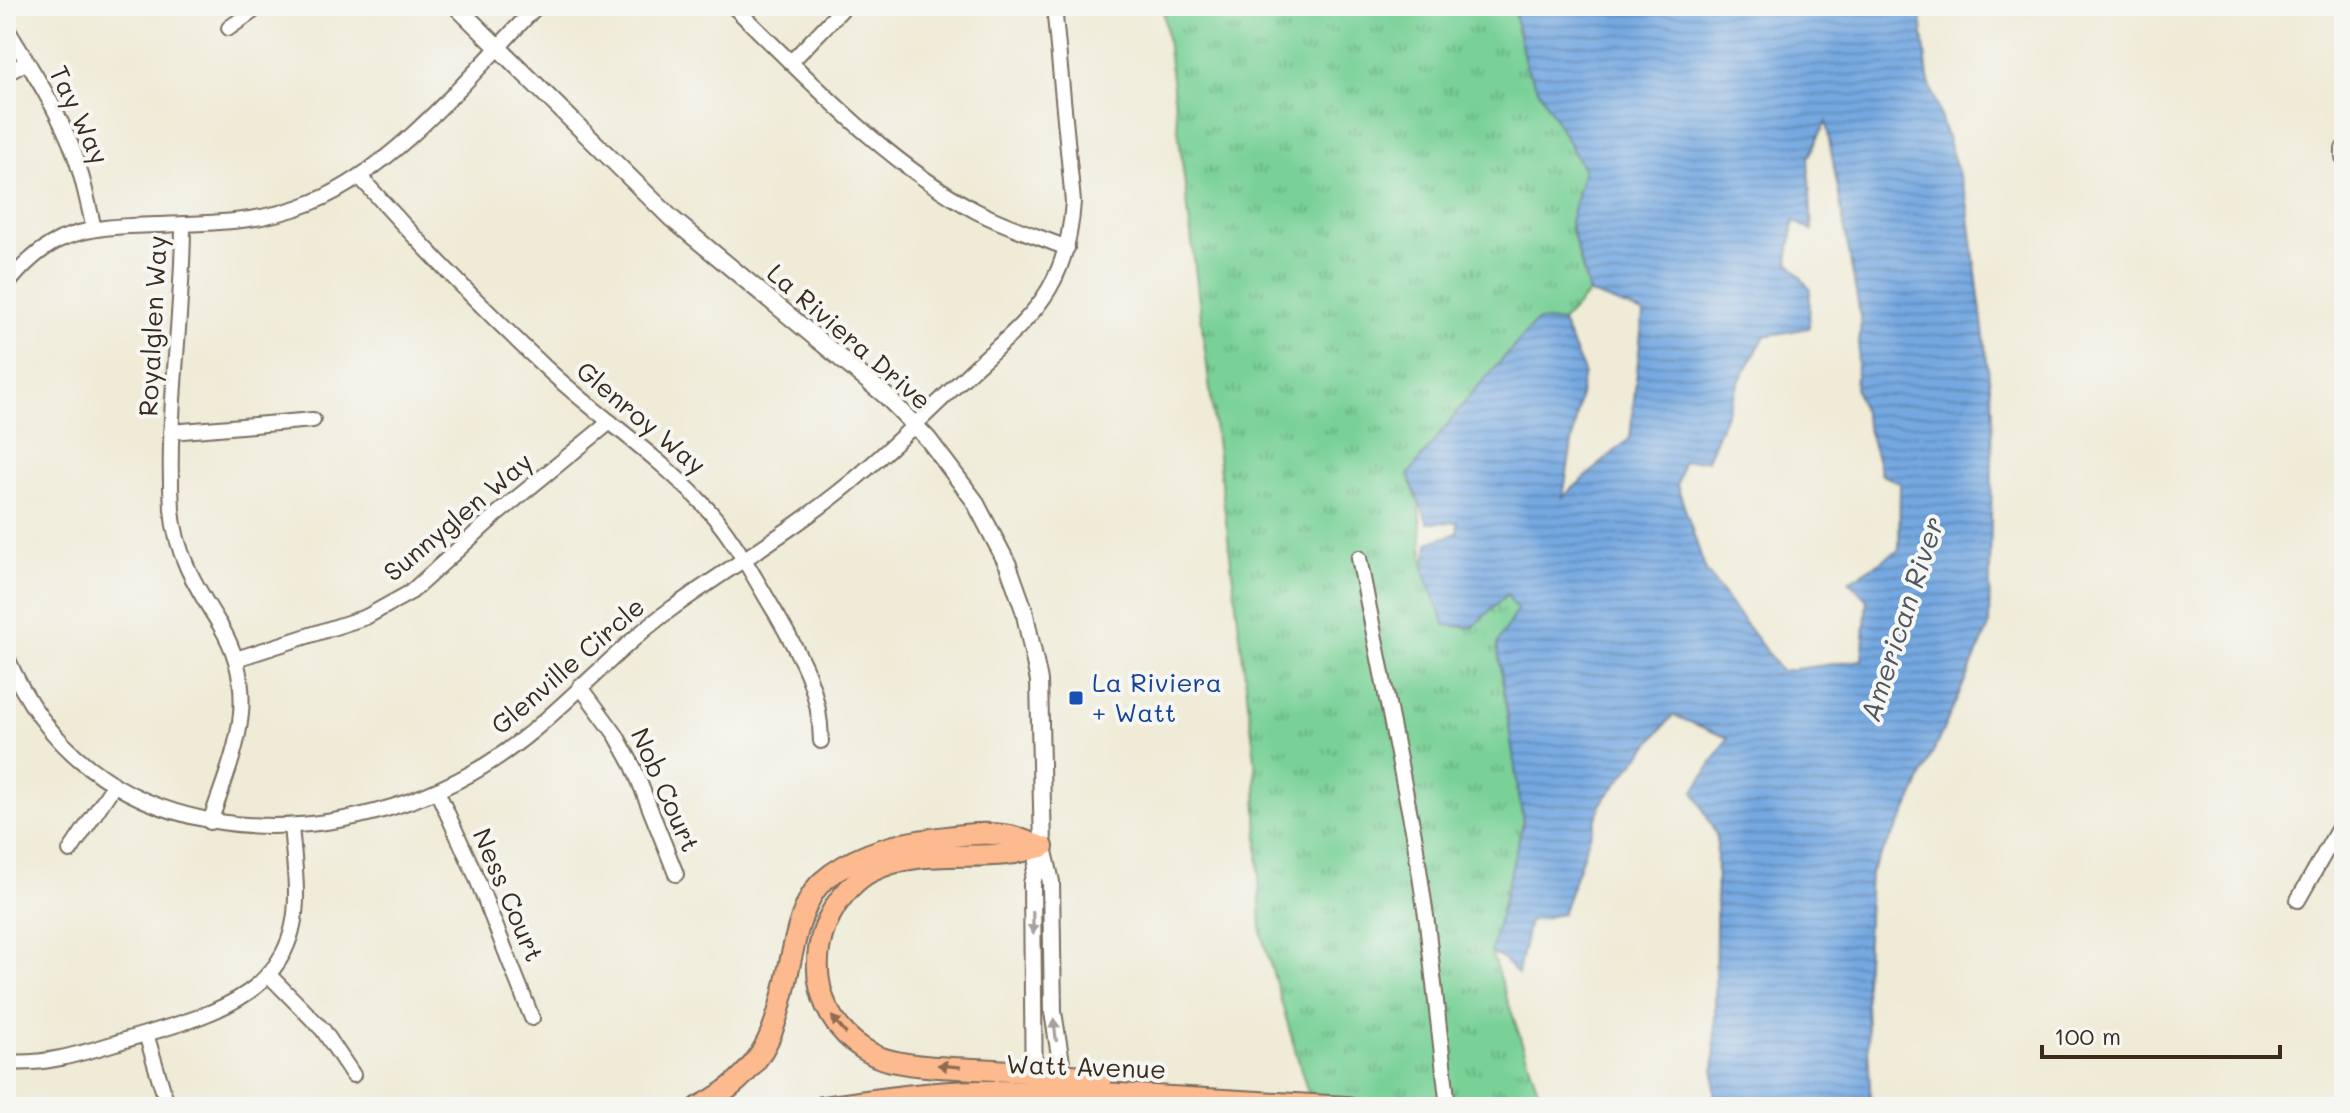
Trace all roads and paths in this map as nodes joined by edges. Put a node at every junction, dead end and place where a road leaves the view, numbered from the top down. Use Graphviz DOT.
graph roads {
  1 [pos="260,6"];
  2 [pos="456,6"];
  3 [pos="537,6"];
  4 [pos="733,6"];
  5 [pos="845,6"];
  6 [pos="1054,6"];
  7 [pos="6,27"];
  8 [pos="229,28"];
  9 [pos="497,48"];
  10 [pos="27,62"];
  11 [pos="791,62"];
  12 [pos="6,74"];
  13 [pos="2344,149"];
  14 [pos="2344,157"];
  15 [pos="359,176"];
  16 [pos="183,224"];
  17 [pos="94,229"];
  18 [pos="1067,248"];
  19 [pos="6,286"];
  20 [pos="313,420"];
  21 [pos="610,422"];
  22 [pos="915,424"];
  23 [pos="171,432"];
  24 [pos="1359,558"];
  25 [pos="743,560"];
  26 [pos="236,659"];
  27 [pos="7,662"];
  28 [pos="580,686"];
  29 [pos="821,741"];
  30 [pos="114,785"];
  31 [pos="437,791"];
  32 [pos="2344,819"];
  33 [pos="210,822"];
  34 [pos="291,826"];
  35 [pos="1043,847"];
  36 [pos="70,851"];
  37 [pos="676,874"];
  38 [pos="2298,900"];
  39 [pos="268,974"];
  40 [pos="532,1018"];
  41 [pos="146,1034"];
  42 [pos="7,1068"];
  43 [pos="353,1075"];
  44 [pos="993,1080"];
  45 [pos="168,1107"];
  46 [pos="699,1107"];
  47 [pos="823,1107"];
  48 [pos="1034,1107"];
  49 [pos="1062,1107"];
  50 [pos="1347,1107"];
  51 [pos="1448,1107"];
  1 -- 8 [label="street"];
  2 -- 9 [label="street, La Riviera Drive"];
  3 -- 9 [label="street"];
  4 -- 11 [label="street"];
  5 -- 11 [label="street"];
  6 -- 18 [label="street, Glenville Circle"];
  7 -- 10 [label="street, Tay Way"];
  9 -- 15 [label="street"];
  9 -- 22 [label="street, La Riviera Drive"];
  10 -- 12 [label="street"];
  10 -- 17 [label="street, Tay Way"];
  11 -- 18 [label="street"];
  13 -- 14 [label="street"];
  15 -- 16 [label="street"];
  15 -- 21 [label="street, Glenroy Way"];
  16 -- 17 [label="street"];
  16 -- 23 [label="street, Royalglen Way"];
  17 -- 19 [label="street"];
  18 -- 22 [label="street, Glenville Circle"];
  20 -- 23 [label="street, Royalglen Way"];
  21 -- 25 [label="street, Glenroy Way"];
  21 -- 26 [label="street, Sunnyglen Way"];
  22 -- 25 [label="street, Glenville Circle"];
  22 -- 35 [label="street, La Riviera Drive"];
  23 -- 26 [label="street, Royalglen Way"];
  24 -- 51 [label="street"];
  25 -- 28 [label="street, Glenville Circle"];
  25 -- 29 [label="street, Glenroy Way"];
  26 -- 33 [label="street, Royalglen Way"];
  27 -- 30 [label="street, Glenville Circle"];
  28 -- 31 [label="street, Glenville Circle"];
  28 -- 37 [label="street, Nob Court"];
  30 -- 33 [label="street, Glenville Circle"];
  30 -- 36 [label="street"];
  31 -- 34 [label="street, Glenville Circle"];
  31 -- 40 [label="street, Ness Court"];
  32 -- 38 [label="street"];
  33 -- 34 [label="street, Glenville Circle"];
  34 -- 39 [label="street"];
  44 -- 35 [label="main road, one-way"];
  35 -- 46 [label="main road"];
  35 -- 48 [label="street, La Riviera Drive, one-way"];
  49 -- 35 [label="street, La Riviera Drive, one-way"];
  39 -- 41 [label="street"];
  39 -- 43 [label="street"];
  41 -- 42 [label="street"];
  41 -- 45 [label="street"];
  44 -- 47 [label="main road, Watt Avenue"];
  44 -- 50 [label="main road, bridge"];
}
